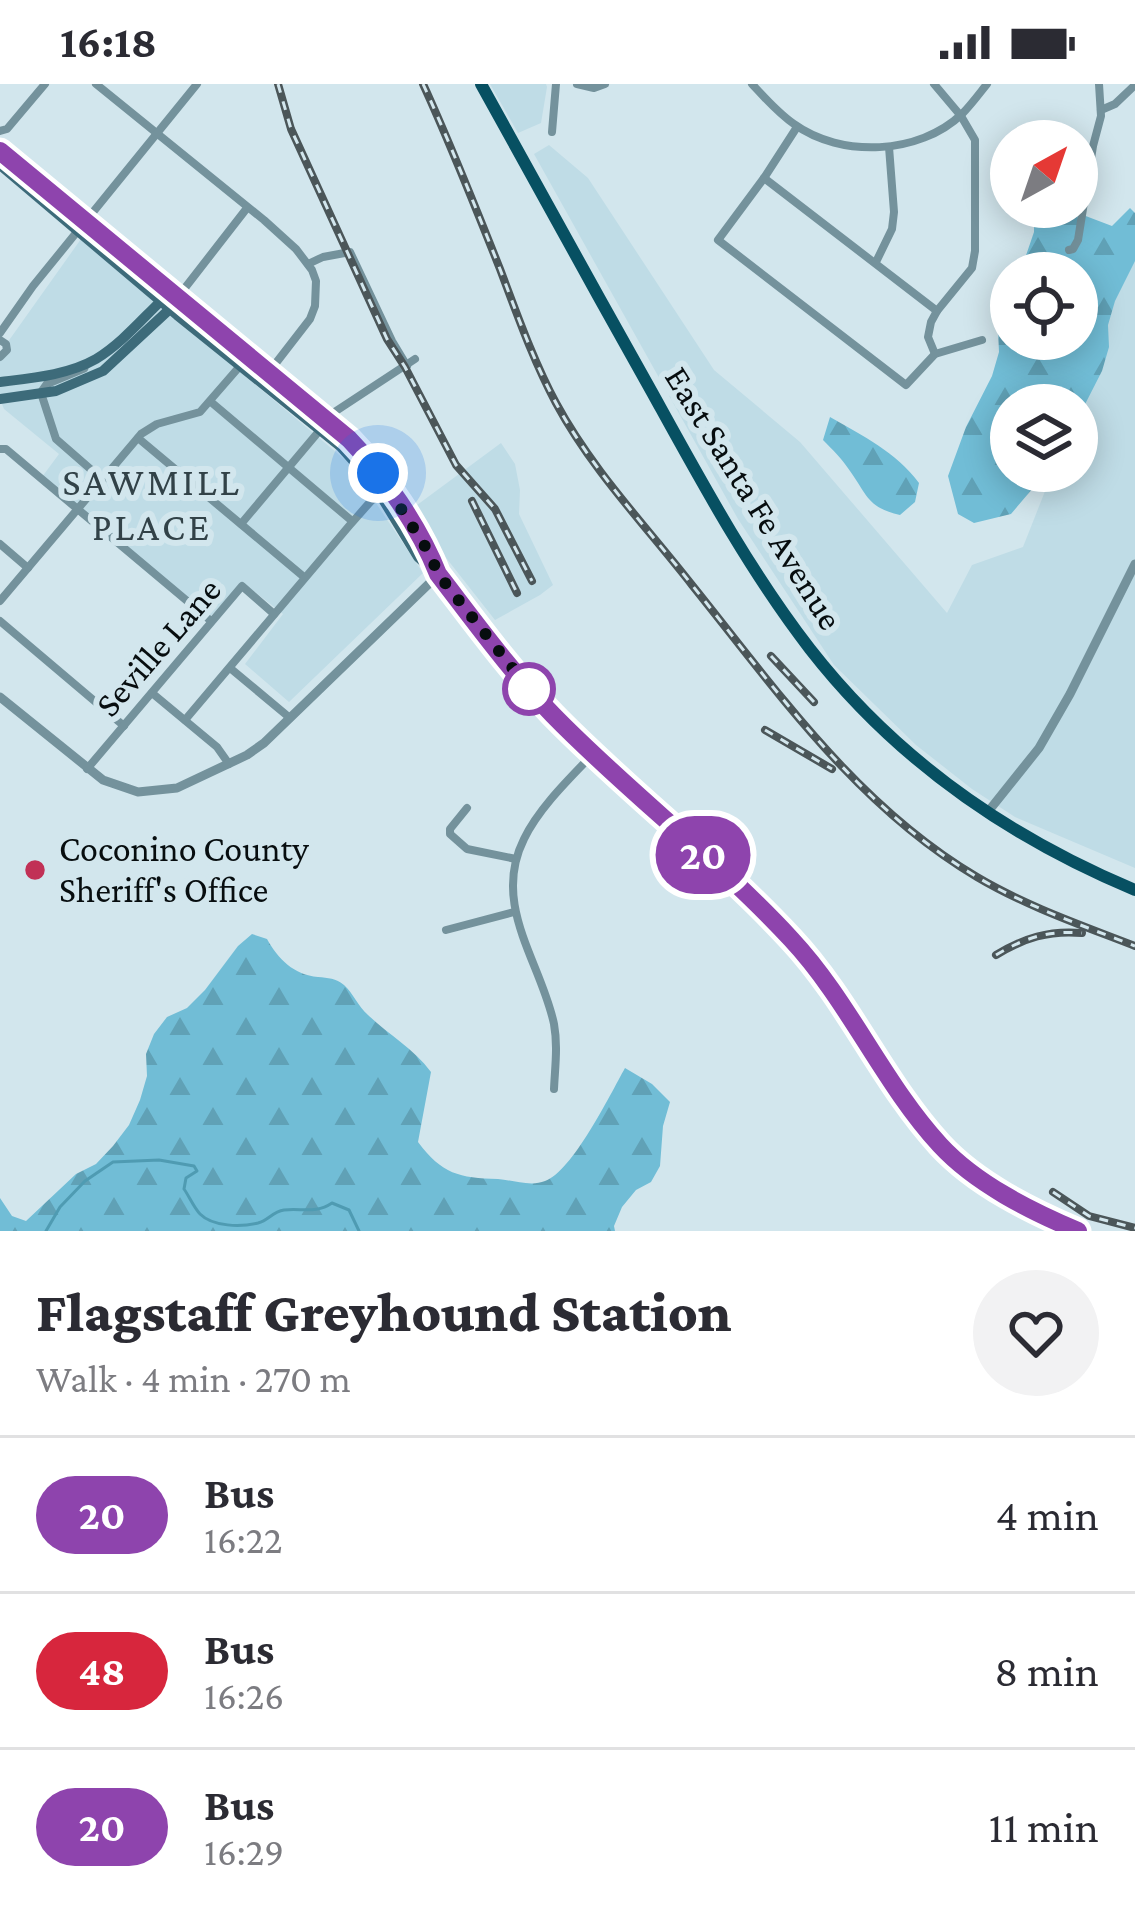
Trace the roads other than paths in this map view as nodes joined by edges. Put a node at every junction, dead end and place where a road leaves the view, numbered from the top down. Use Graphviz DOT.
graph roads {
  1 [pos="45,84"];
  2 [pos="96,84"];
  3 [pos="196,84"];
  4 [pos="481,84"];
  5 [pos="556,84"];
  6 [pos="577,84"];
  7 [pos="605,84"];
  8 [pos="752,84"];
  9 [pos="934,84"];
  10 [pos="987,84"];
  11 [pos="1099,84"];
  12 [pos="1135,85"];
  13 [pos="1101,110"];
  14 [pos="961,116"];
  15 [pos="797,127"];
  16 [pos="4,130"];
  17 [pos="552,132"];
  18 [pos="155,134"];
  19 [pos="889,147"];
  20 [pos="0,151"];
  21 [pos="0,165"];
  22 [pos="764,178"];
  23 [pos="248,208"];
  24 [pos="81,226"];
  25 [pos="1069,250"];
  26 [pos="876,262"];
  27 [pos="308,264"];
  28 [pos="172,299"];
  29 [pos="937,311"];
  30 [pos="0,336"];
  31 [pos="982,340"];
  32 [pos="935,354"];
  33 [pos="0,357"];
  34 [pos="93,361"];
  35 [pos="240,366"];
  36 [pos="268,374"];
  37 [pos="0,382"];
  38 [pos="41,393"];
  39 [pos="0,399"];
  40 [pos="211,402"];
  41 [pos="323,424"];
  42 [pos="138,438"];
  43 [pos="1,448"];
  44 [pos="288,466"];
  45 [pos="103,480"];
  46 [pos="380,495"];
  47 [pos="78,509"];
  48 [pos="353,521"];
  49 [pos="241,524"];
  50 [pos="0,544"];
  51 [pos="1135,564"];
  52 [pos="28,568"];
  53 [pos="438,574"];
  54 [pos="304,578"];
  55 [pos="0,601"];
  56 [pos="274,614"];
  57 [pos="0,621"];
  58 [pos="211,621"];
  59 [pos="230,668"];
  60 [pos="152,693"];
  61 [pos="0,697"];
  62 [pos="290,718"];
  63 [pos="185,720"];
  64 [pos="124,726"];
  65 [pos="593,754"];
  66 [pos="229,764"];
  67 [pos="87,769"];
  68 [pos="467,808"];
  69 [pos="987,813"];
  70 [pos="516,859"];
  71 [pos="1135,890"];
  72 [pos="514,912"];
  73 [pos="446,930"];
  74 [pos="554,1089"];
  75 [pos="1073,1230"];
  1 -- 16 [label="street"];
  2 -- 18 [label="street"];
  3 -- 18 [label="street"];
  4 -- 69 [label="main road, East Santa Fe Avenue"];
  5 -- 17 [label="street"];
  6 -- 7 [label="street"];
  8 -- 15 [label="street"];
  9 -- 14 [label="street"];
  10 -- 14 [label="street"];
  11 -- 13 [label="street"];
  12 -- 13 [label="street"];
  13 -- 25 [label="street"];
  14 -- 19 [label="street"];
  14 -- 29 [label="street"];
  15 -- 19 [label="street"];
  15 -- 22 [label="street"];
  18 -- 23 [label="street"];
  18 -- 24 [label="street"];
  19 -- 26 [label="street"];
  20 -- 24 [label="main road"];
  21 -- 24 [label="main road"];
  22 -- 26 [label="street"];
  22 -- 32 [label="street"];
  23 -- 27 [label="street"];
  23 -- 28 [label="street"];
  24 -- 28 [label="main road"];
  24 -- 30 [label="street"];
  26 -- 29 [label="street"];
  27 -- 36 [label="street"];
  27 -- 41 [label="street"];
  28 -- 34 [label="main road"];
  28 -- 35 [label="main road"];
  28 -- 36 [label="main road"];
  28 -- 38 [label="main road"];
  29 -- 32 [label="street"];
  30 -- 33 [label="street"];
  31 -- 32 [label="street"];
  34 -- 37 [label="main road"];
  34 -- 38 [label="street"];
  35 -- 40 [label="street"];
  35 -- 41 [label="main road"];
  36 -- 41 [label="main road"];
  38 -- 39 [label="main road"];
  38 -- 45 [label="street"];
  40 -- 42 [label="street"];
  40 -- 44 [label="street"];
  41 -- 44 [label="street"];
  41 -- 46 [label="main road"];
  41 -- 53 [label="main road"];
  42 -- 45 [label="street"];
  42 -- 49 [label="street"];
  43 -- 47 [label="street"];
  44 -- 48 [label="street"];
  44 -- 49 [label="street"];
  45 -- 47 [label="street"];
  46 -- 48 [label="street"];
  46 -- 53 [label="main road"];
  47 -- 52 [label="street"];
  47 -- 58 [label="street"];
  48 -- 54 [label="street"];
  49 -- 54 [label="street"];
  50 -- 52 [label="street"];
  51 -- 69 [label="street"];
  52 -- 55 [label="street"];
  53 -- 62 [label="street"];
  53 -- 65 [label="main road"];
  54 -- 56 [label="street"];
  56 -- 58 [label="street, Seville Lane"];
  56 -- 59 [label="street"];
  57 -- 64 [label="street"];
  58 -- 60 [label="street, Seville Lane"];
  59 -- 62 [label="street"];
  59 -- 63 [label="street"];
  60 -- 63 [label="street"];
  60 -- 64 [label="street, Seville Lane"];
  61 -- 67 [label="street"];
  62 -- 66 [label="street"];
  63 -- 66 [label="street"];
  64 -- 67 [label="street, Seville Lane"];
  65 -- 70 [label="street"];
  65 -- 75 [label="main road"];
  66 -- 67 [label="street"];
  68 -- 70 [label="street"];
  69 -- 71 [label="main road, East Santa Fe Avenue"];
  70 -- 72 [label="street"];
  72 -- 73 [label="street"];
  72 -- 74 [label="street"];
}
